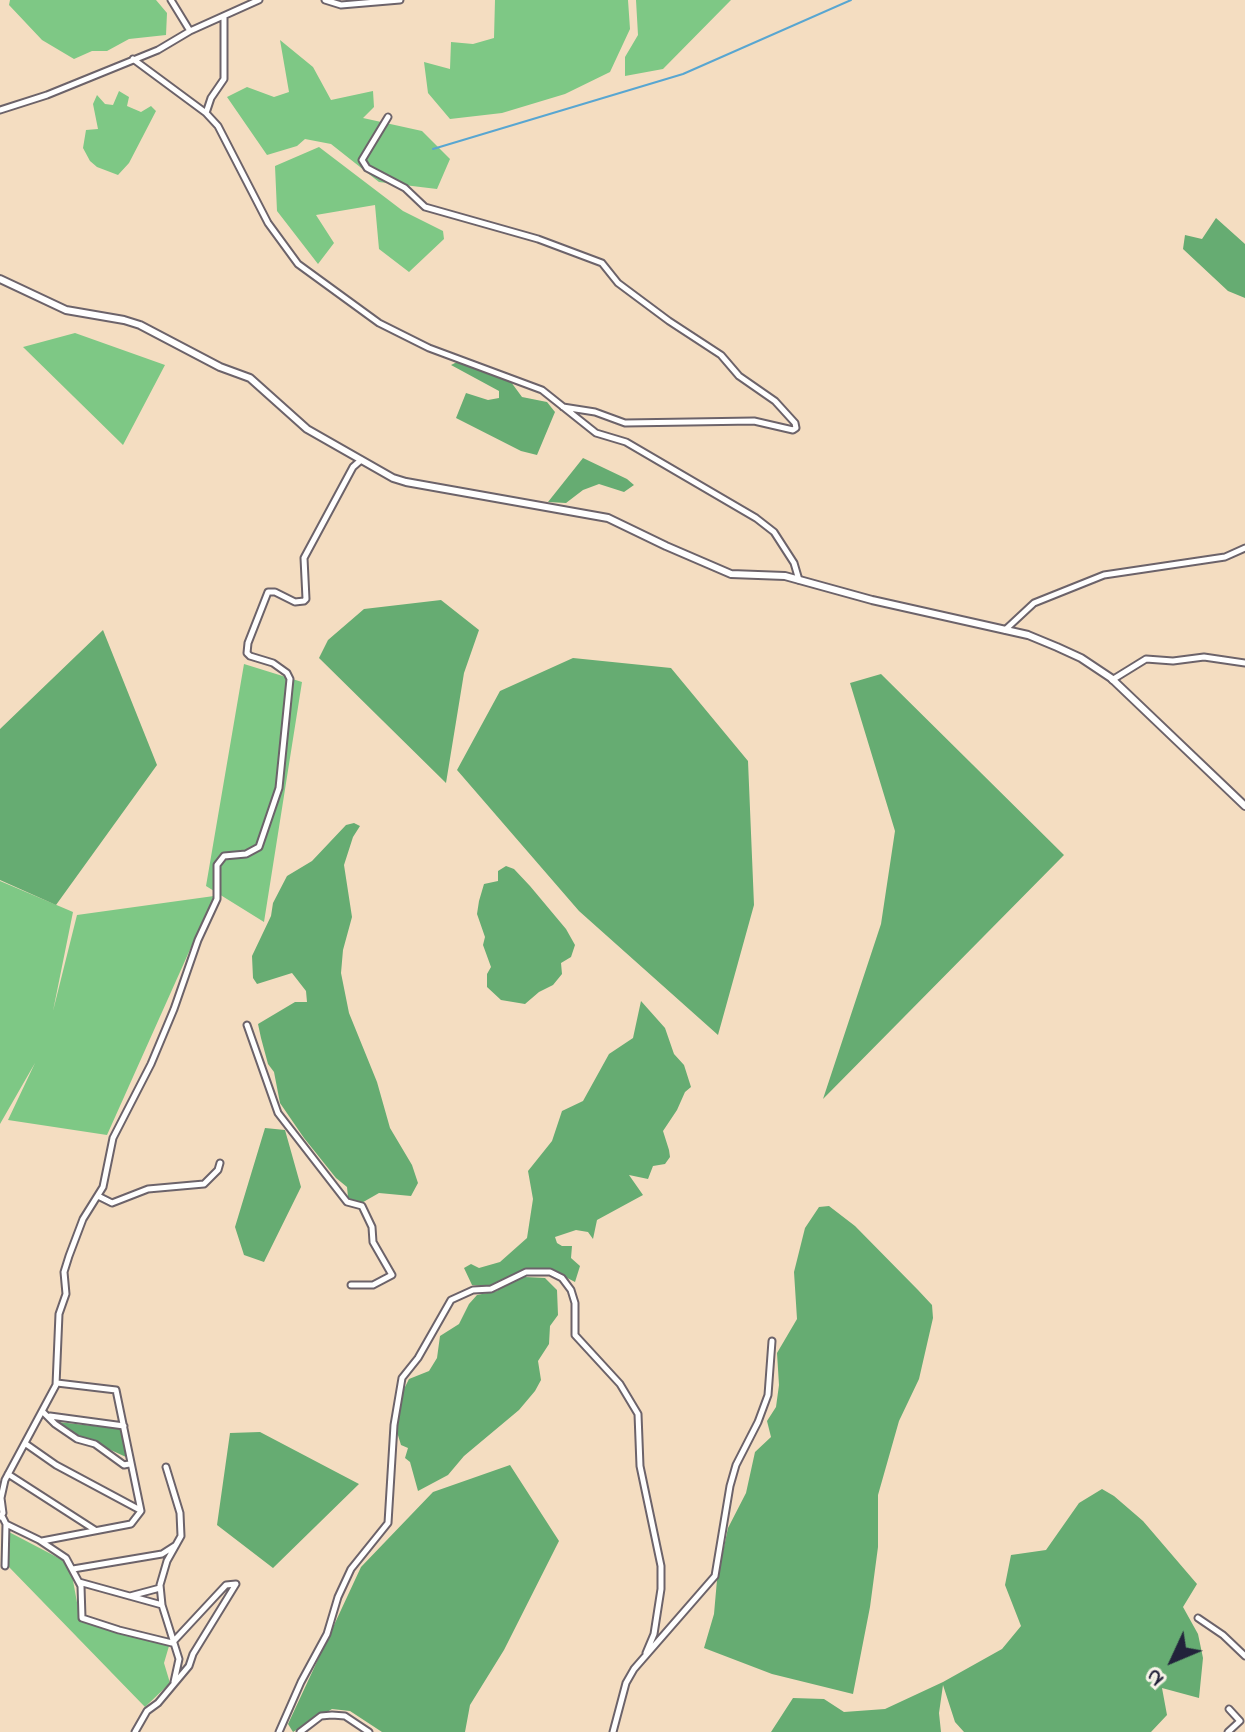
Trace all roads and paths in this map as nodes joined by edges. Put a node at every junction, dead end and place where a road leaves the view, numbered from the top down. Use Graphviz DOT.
graph roads {
  1 [pos="171,0"];
  2 [pos="259,0"];
  3 [pos="325,0"];
  4 [pos="400,0"];
  5 [pos="224,17"];
  6 [pos="190,31"];
  7 [pos="133,59"];
  8 [pos="0,110"];
  9 [pos="206,113"];
  10 [pos="388,117"];
  11 [pos="1,281"];
  12 [pos="562,407"];
  13 [pos="361,459"];
  14 [pos="1245,548"];
  15 [pos="799,580"];
  16 [pos="1005,630"];
  17 [pos="1245,663"];
  18 [pos="1112,680"];
  19 [pos="1245,806"];
  20 [pos="247,1025"];
  21 [pos="220,1163"];
  22 [pos="98,1196"];
  23 [pos="351,1285"];
  24 [pos="772,1341"];
  25 [pos="57,1383"];
  26 [pos="46,1414"];
  27 [pos="124,1426"];
  28 [pos="26,1444"];
  29 [pos="129,1464"];
  30 [pos="166,1467"];
  31 [pos="8,1474"];
  32 [pos="141,1511"];
  33 [pos="1,1516"];
  34 [pos="6,1524"];
  35 [pos="96,1531"];
  36 [pos="41,1541"];
  37 [pos="177,1543"];
  38 [pos="5,1566"];
  39 [pos="73,1569"];
  40 [pos="79,1582"];
  41 [pos="160,1588"];
  42 [pos="129,1597"];
  43 [pos="162,1605"];
  44 [pos="1198,1618"];
  45 [pos="172,1643"];
  46 [pos="646,1653"];
  47 [pos="1245,1656"];
  48 [pos="174,1683"];
  49 [pos="1229,1709"];
  50 [pos="135,1732"];
  51 [pos="279,1732"];
  52 [pos="300,1732"];
  53 [pos="369,1732"];
  54 [pos="613,1732"];
  55 [pos="1228,1732"];
  1 -- 6 [label="street"];
  2 -- 5 [label="street"];
  3 -- 4 [label="street"];
  5 -- 6 [label="street"];
  5 -- 9 [label="street"];
  6 -- 7 [label="street"];
  7 -- 8 [label="street"];
  7 -- 9 [label="street"];
  9 -- 12 [label="street"];
  10 -- 12 [label="street"];
  11 -- 13 [label="street"];
  12 -- 15 [label="street"];
  13 -- 15 [label="street"];
  13 -- 22 [label="street"];
  14 -- 16 [label="street"];
  15 -- 16 [label="street"];
  16 -- 18 [label="street"];
  17 -- 18 [label="street"];
  18 -- 19 [label="street"];
  20 -- 23 [label="street"];
  21 -- 22 [label="street"];
  22 -- 25 [label="street"];
  24 -- 46 [label="street"];
  25 -- 26 [label="street"];
  25 -- 27 [label="street"];
  26 -- 27 [label="street"];
  26 -- 28 [label="street"];
  26 -- 29 [label="street"];
  27 -- 32 [label="street"];
  28 -- 31 [label="street"];
  28 -- 32 [label="street"];
  30 -- 37 [label="street"];
  31 -- 33 [label="street"];
  31 -- 35 [label="street"];
  32 -- 35 [label="street"];
  33 -- 34 [label="street"];
  34 -- 36 [label="street"];
  34 -- 38 [label="street"];
  35 -- 36 [label="street"];
  36 -- 39 [label="street"];
  37 -- 39 [label="street"];
  37 -- 41 [label="street"];
  39 -- 40 [label="street"];
  40 -- 42 [label="street"];
  40 -- 45 [label="street"];
  41 -- 42 [label="street"];
  41 -- 43 [label="street"];
  42 -- 43 [label="street"];
  43 -- 45 [label="street"];
  44 -- 47 [label="street"];
  45 -- 48 [label="street"];
  45 -- 48 [label="street"];
  46 -- 51 [label="street"];
  46 -- 54 [label="street"];
  48 -- 50 [label="street"];
  49 -- 55 [label="street"];
  52 -- 53 [label="street"];
}
